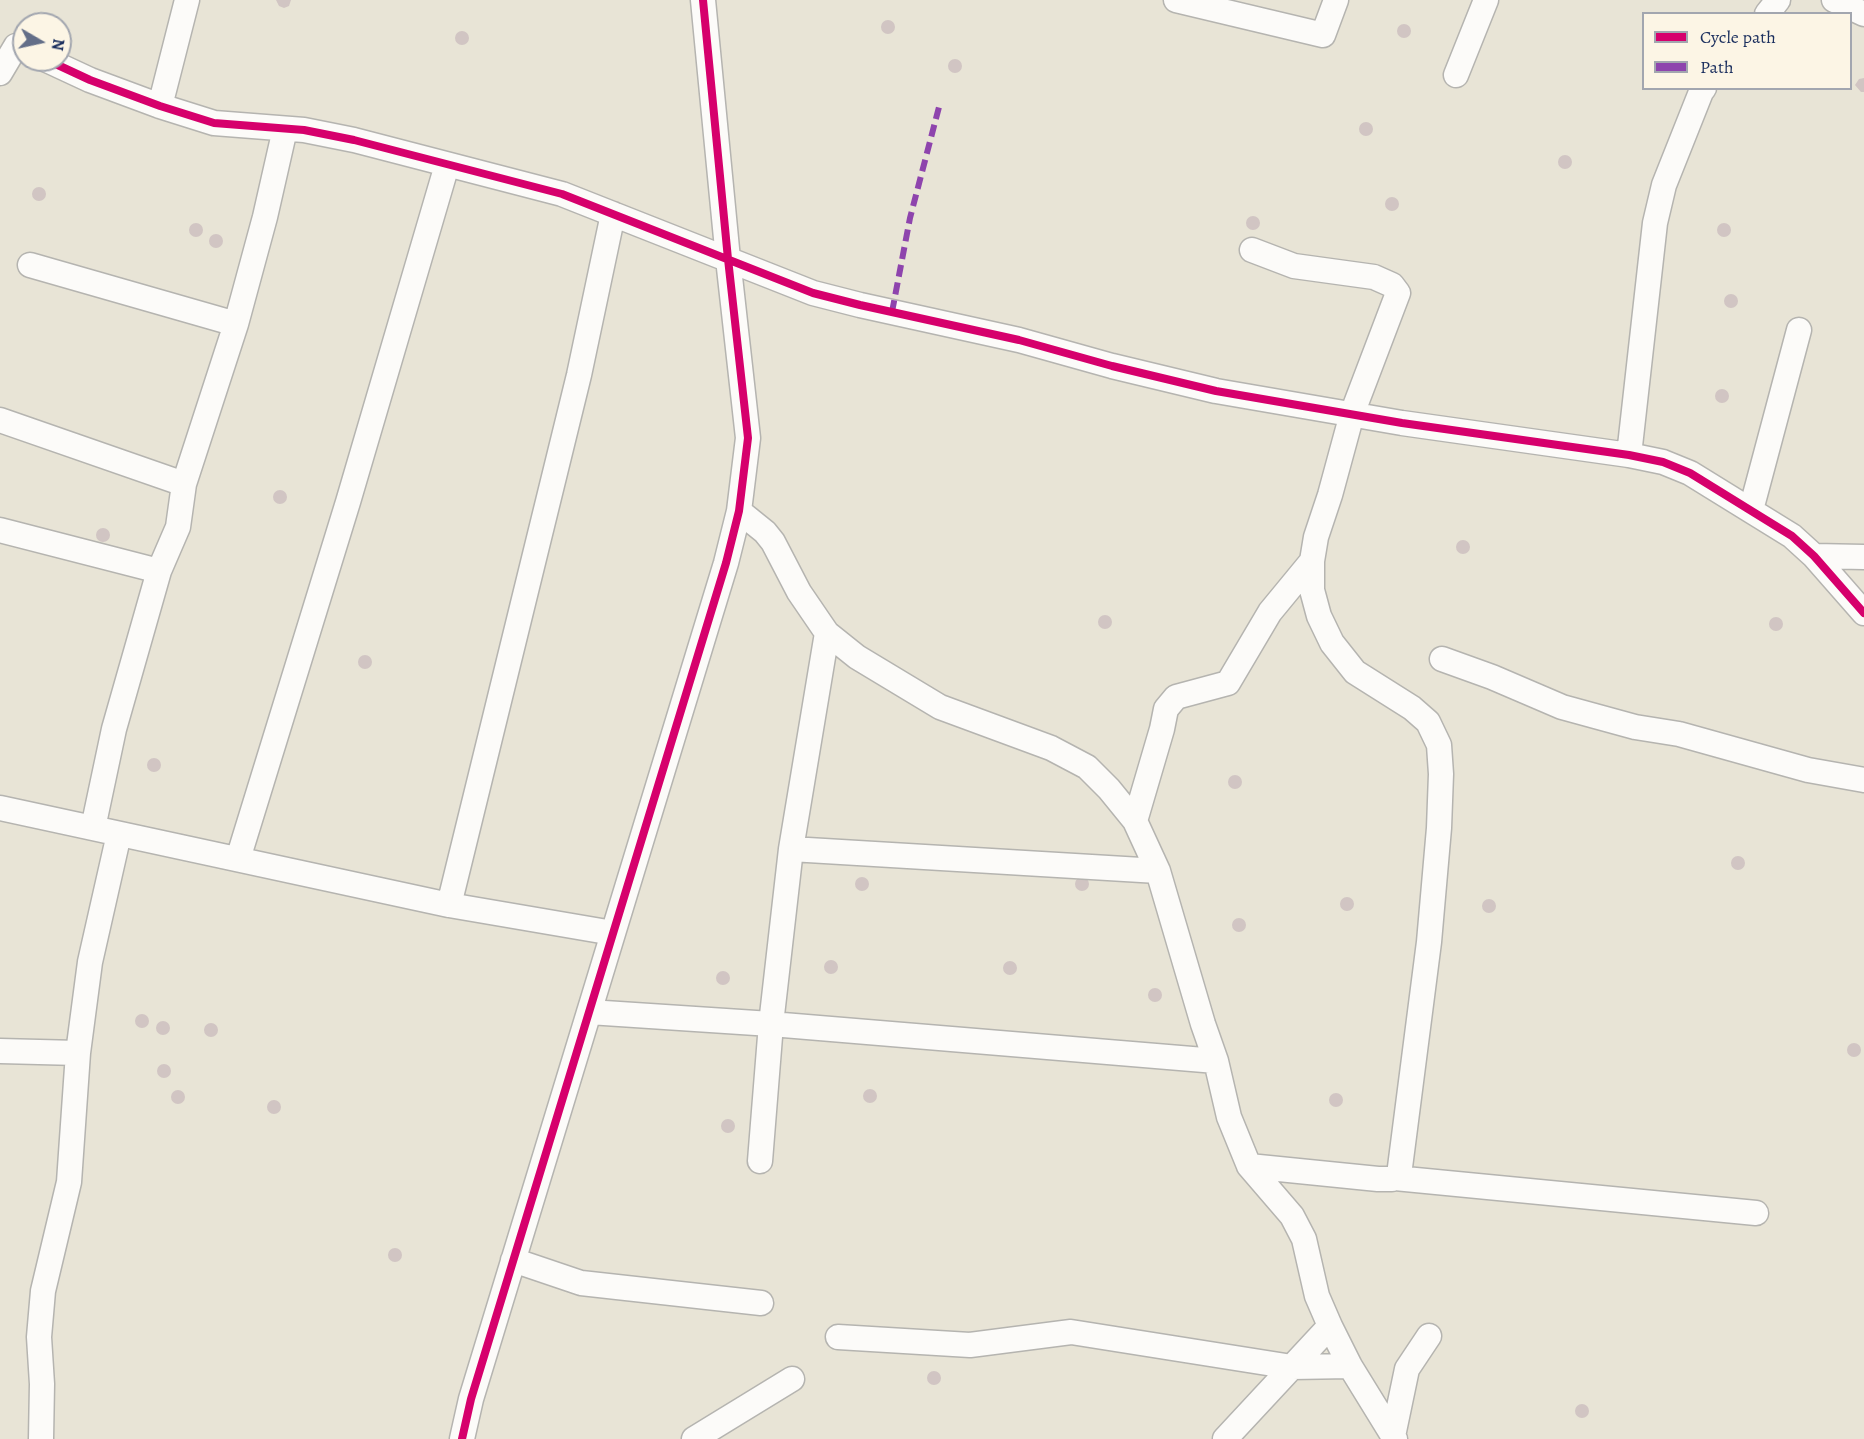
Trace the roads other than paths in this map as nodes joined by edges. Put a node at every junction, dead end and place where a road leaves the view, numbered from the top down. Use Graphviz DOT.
graph roads {
  1 [pos="187,0"];
  2 [pos="703,0"];
  3 [pos="1176,0"];
  4 [pos="1336,0"];
  5 [pos="1486,0"];
  6 [pos="1778,0"];
  7 [pos="1834,0"];
  8 [pos="1769,12"];
  9 [pos="1864,14"];
  10 [pos="12,47"];
  11 [pos="72,72"];
  12 [pos="0,73"];
  13 [pos="1456,75"];
  14 [pos="1703,90"];
  15 [pos="160,106"];
  16 [pos="285,129"];
  17 [pos="447,165"];
  18 [pos="612,214"];
  19 [pos="1252,250"];
  20 [pos="728,259"];
  21 [pos="30,265"];
  22 [pos="236,324"];
  23 [pos="1799,330"];
  24 [pos="1352,414"];
  25 [pos="0,420"];
  26 [pos="1629,455"];
  27 [pos="184,484"];
  28 [pos="1751,510"];
  29 [pos="739,511"];
  30 [pos="0,530"];
  31 [pos="1814,556"];
  32 [pos="1864,557"];
  33 [pos="1312,561"];
  34 [pos="159,571"];
  35 [pos="1864,613"];
  36 [pos="827,633"];
  37 [pos="1442,659"];
  38 [pos="1864,780"];
  39 [pos="0,808"];
  40 [pos="1135,821"];
  41 [pos="93,828"];
  42 [pos="119,834"];
  43 [pos="791,849"];
  44 [pos="238,859"];
  45 [pos="1158,871"];
  46 [pos="449,905"];
  47 [pos="613,933"];
  48 [pos="589,1012"];
  49 [pos="771,1024"];
  50 [pos="0,1051"];
  51 [pos="78,1053"];
  52 [pos="1216,1061"];
  53 [pos="760,1161"];
  54 [pos="1249,1166"];
  55 [pos="1395,1178"];
  56 [pos="1756,1214"];
  57 [pos="513,1260"];
  58 [pos="761,1303"];
  59 [pos="1330,1326"];
  60 [pos="838,1336"];
  61 [pos="1429,1336"];
  62 [pos="1350,1366"];
  63 [pos="1292,1367"];
  64 [pos="792,1379"];
  65 [pos="1394,1437"];
  66 [pos="41,1439"];
  67 [pos="462,1439"];
  68 [pos="694,1439"];
  69 [pos="1225,1439"];
  1 -- 15 [label="street"];
  2 -- 20 [label="street"];
  3 -- 4 [label="street"];
  5 -- 13 [label="street"];
  6 -- 8 [label="street"];
  7 -- 9 [label="street"];
  10 -- 12 [label="street"];
  11 -- 15 [label="street"];
  14 -- 26 [label="street"];
  15 -- 16 [label="street"];
  16 -- 17 [label="street"];
  16 -- 22 [label="street"];
  17 -- 18 [label="street"];
  17 -- 44 [label="street"];
  18 -- 20 [label="street"];
  18 -- 46 [label="street"];
  19 -- 24 [label="street"];
  20 -- 24 [label="street"];
  20 -- 29 [label="street"];
  21 -- 22 [label="street"];
  22 -- 27 [label="street"];
  23 -- 28 [label="street"];
  24 -- 26 [label="street"];
  24 -- 33 [label="street"];
  25 -- 27 [label="street"];
  26 -- 28 [label="street"];
  27 -- 34 [label="street"];
  28 -- 31 [label="street"];
  29 -- 36 [label="street"];
  29 -- 47 [label="street"];
  30 -- 34 [label="street"];
  31 -- 32 [label="street"];
  31 -- 35 [label="street"];
  33 -- 40 [label="street"];
  33 -- 55 [label="street"];
  34 -- 41 [label="street"];
  36 -- 40 [label="street"];
  36 -- 43 [label="street"];
  37 -- 38 [label="street"];
  39 -- 41 [label="street"];
  40 -- 45 [label="street"];
  41 -- 42 [label="street"];
  42 -- 44 [label="street"];
  42 -- 51 [label="street"];
  43 -- 45 [label="street"];
  43 -- 49 [label="street"];
  44 -- 46 [label="street"];
  45 -- 52 [label="street"];
  46 -- 47 [label="street"];
  47 -- 48 [label="street"];
  48 -- 49 [label="street"];
  48 -- 57 [label="street"];
  49 -- 52 [label="street"];
  49 -- 53 [label="street"];
  50 -- 51 [label="street"];
  51 -- 66 [label="street"];
  52 -- 54 [label="street"];
  54 -- 55 [label="street"];
  54 -- 59 [label="street"];
  55 -- 56 [label="street"];
  57 -- 58 [label="street"];
  57 -- 67 [label="street"];
  59 -- 62 [label="street"];
  59 -- 63 [label="street"];
  60 -- 63 [label="street"];
  61 -- 65 [label="street"];
  62 -- 63 [label="street"];
  62 -- 65 [label="street"];
  63 -- 69 [label="street"];
  64 -- 68 [label="street"];
}
